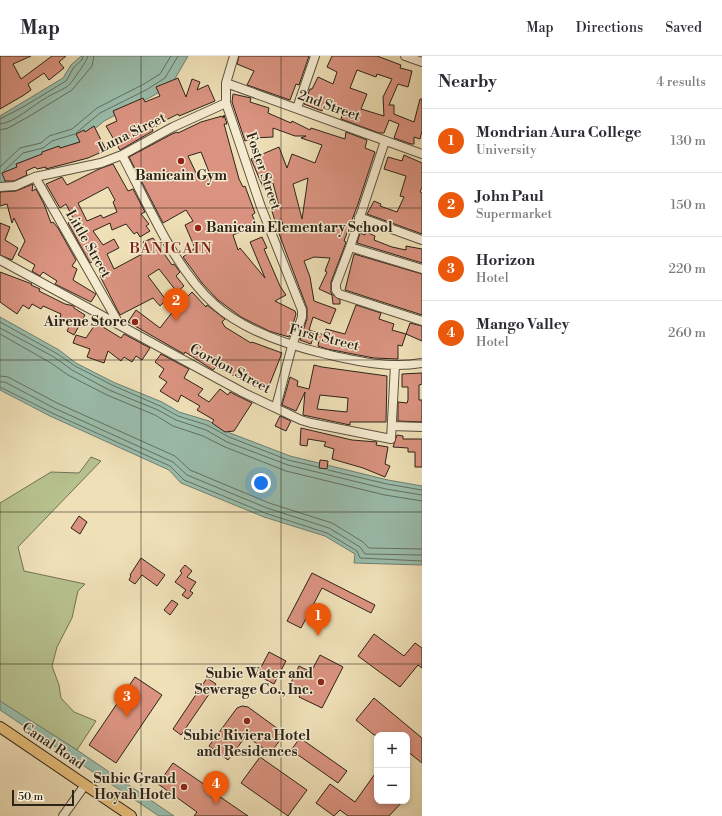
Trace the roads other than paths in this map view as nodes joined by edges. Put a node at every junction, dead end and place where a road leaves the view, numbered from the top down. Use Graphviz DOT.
graph roads {
  1 [pos="234,56"];
  2 [pos="315,56"];
  3 [pos="405,56"];
  4 [pos="422,62"];
  5 [pos="226,83"];
  6 [pos="226,104"];
  7 [pos="297,108"];
  8 [pos="384,141"];
  9 [pos="422,154"];
  10 [pos="122,155"];
  11 [pos="35,177"];
  12 [pos="0,187"];
  13 [pos="359,217"];
  14 [pos="422,240"];
  15 [pos="350,247"];
  16 [pos="0,260"];
  17 [pos="422,269"];
  18 [pos="422,321"];
  19 [pos="118,323"];
  20 [pos="292,346"];
  21 [pos="422,362"];
  22 [pos="395,366"];
  23 [pos="276,407"];
  24 [pos="392,426"];
  25 [pos="422,427"];
  26 [pos="0,727"];
  27 [pos="86,785"];
  28 [pos="63,816"];
  29 [pos="131,816"];
  1 -- 5 [label="street, Foster Street"];
  2 -- 7 [label="street"];
  3 -- 4 [label="street"];
  5 -- 6 [label="street, Foster Street"];
  5 -- 7 [label="street, 2nd Street"];
  6 -- 10 [label="street, Luna Street"];
  6 -- 20 [label="street, Foster Street"];
  7 -- 8 [label="street, 2nd Street"];
  8 -- 9 [label="street, 2nd Street"];
  8 -- 13 [label="street"];
  10 -- 11 [label="street, Luna Street"];
  10 -- 20 [label="street, First Street"];
  11 -- 12 [label="street, Luna Street"];
  11 -- 19 [label="street, Little Street"];
  13 -- 14 [label="street"];
  13 -- 15 [label="street"];
  15 -- 17 [label="street"];
  15 -- 18 [label="street"];
  16 -- 19 [label="street, Gordon Street"];
  19 -- 23 [label="street, Gordon Street"];
  20 -- 22 [label="street, First Street"];
  20 -- 23 [label="street, Foster Street"];
  21 -- 22 [label="street, First Street"];
  22 -- 24 [label="street, Gordon Street"];
  23 -- 24 [label="street, Gordon Street"];
  24 -- 25 [label="street"];
  26 -- 27 [label="main road, Canal Road"];
  27 -- 28 [label="street"];
  27 -- 29 [label="main road, Canal Road"];
}
